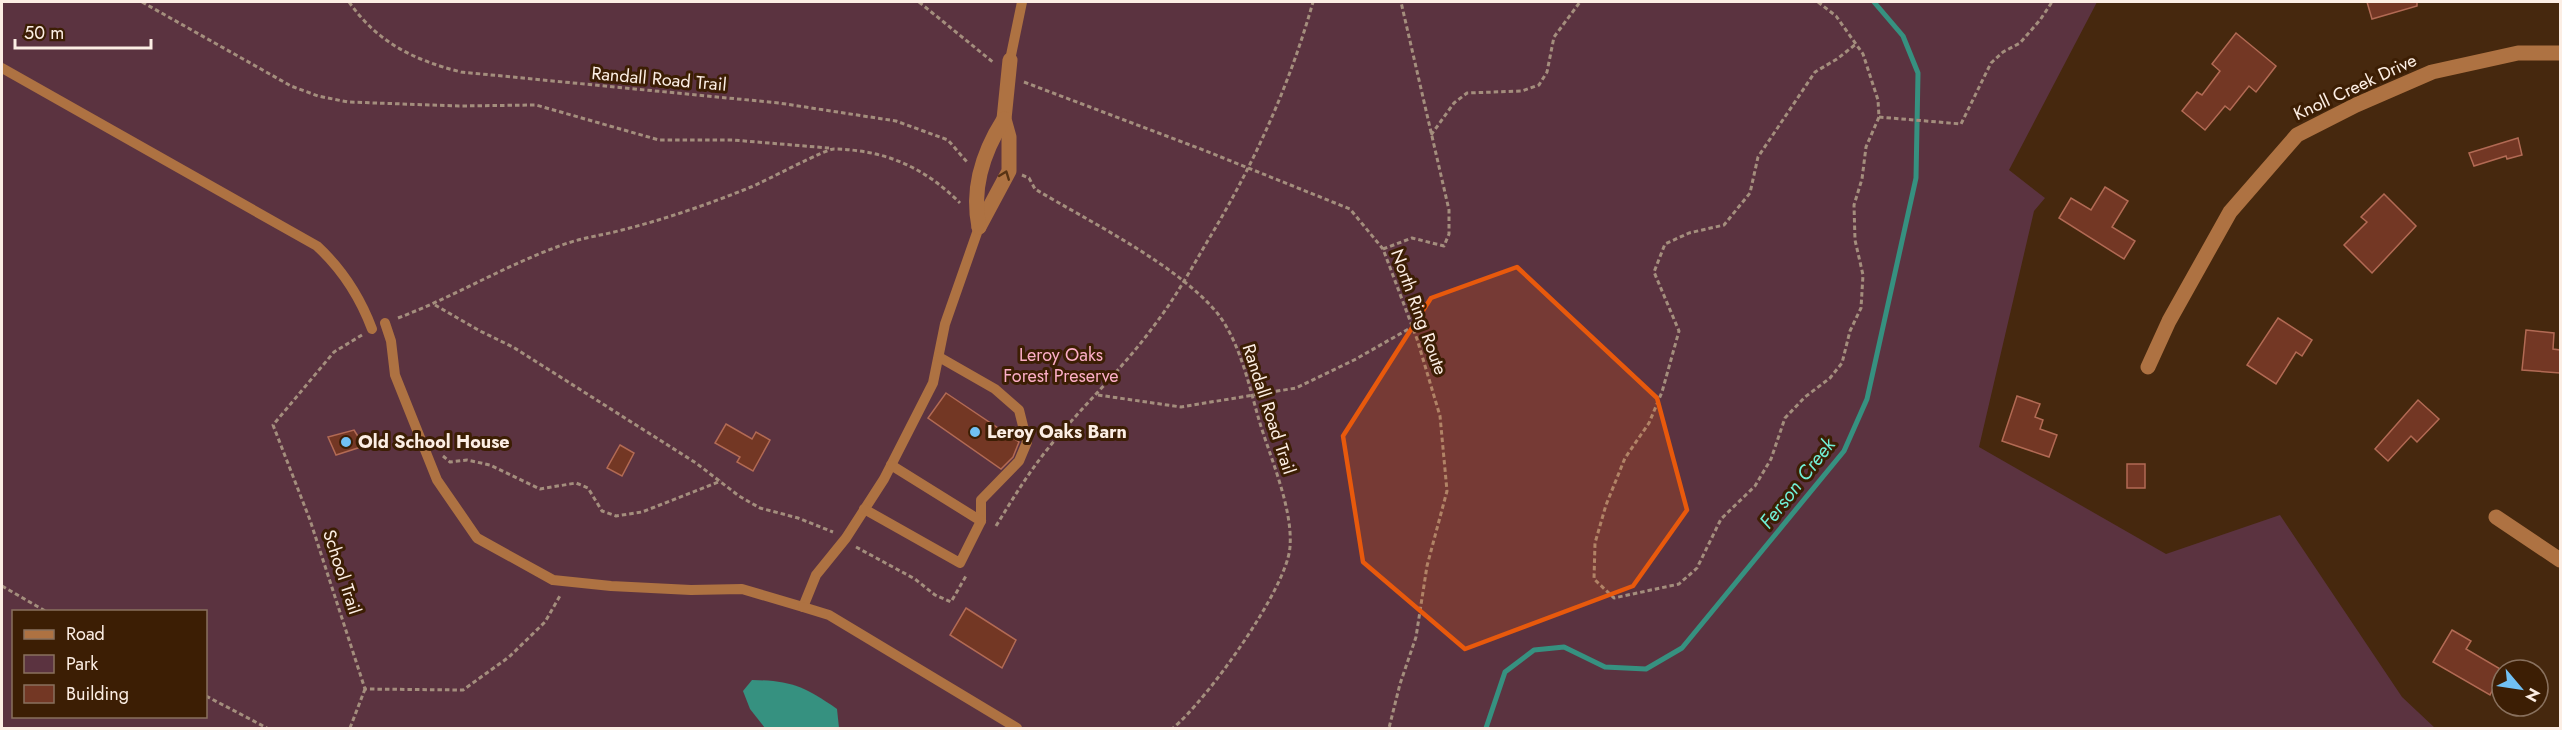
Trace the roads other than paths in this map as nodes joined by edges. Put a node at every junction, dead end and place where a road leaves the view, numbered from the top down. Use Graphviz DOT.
graph roads {
  1 [pos="1022,2"];
  2 [pos="2560,53"];
  3 [pos="1010,60"];
  4 [pos="2,68"];
  5 [pos="1004,119"];
  6 [pos="978,220"];
  7 [pos="385,323"];
  8 [pos="372,329"];
  9 [pos="939,357"];
  10 [pos="2148,368"];
  11 [pos="891,465"];
  12 [pos="864,509"];
  13 [pos="2496,517"];
  14 [pos="981,521"];
  15 [pos="2560,560"];
  16 [pos="803,607"];
  17 [pos="1017,729"];
  1 -- 3 [label="lane"];
  2 -- 10 [label="street, Knoll Creek Drive"];
  3 -- 5 [label="street"];
  4 -- 8 [label="lane"];
  5 -- 6 [label="street"];
  6 -- 5 [label="street, one-way"];
  6 -- 9 [label="lane"];
  7 -- 16 [label="lane"];
  9 -- 11 [label="lane"];
  9 -- 14 [label="lane"];
  11 -- 12 [label="lane"];
  11 -- 14 [label="lane"];
  12 -- 14 [label="lane"];
  12 -- 16 [label="lane"];
  13 -- 15 [label="street"];
  16 -- 17 [label="lane"];
}
